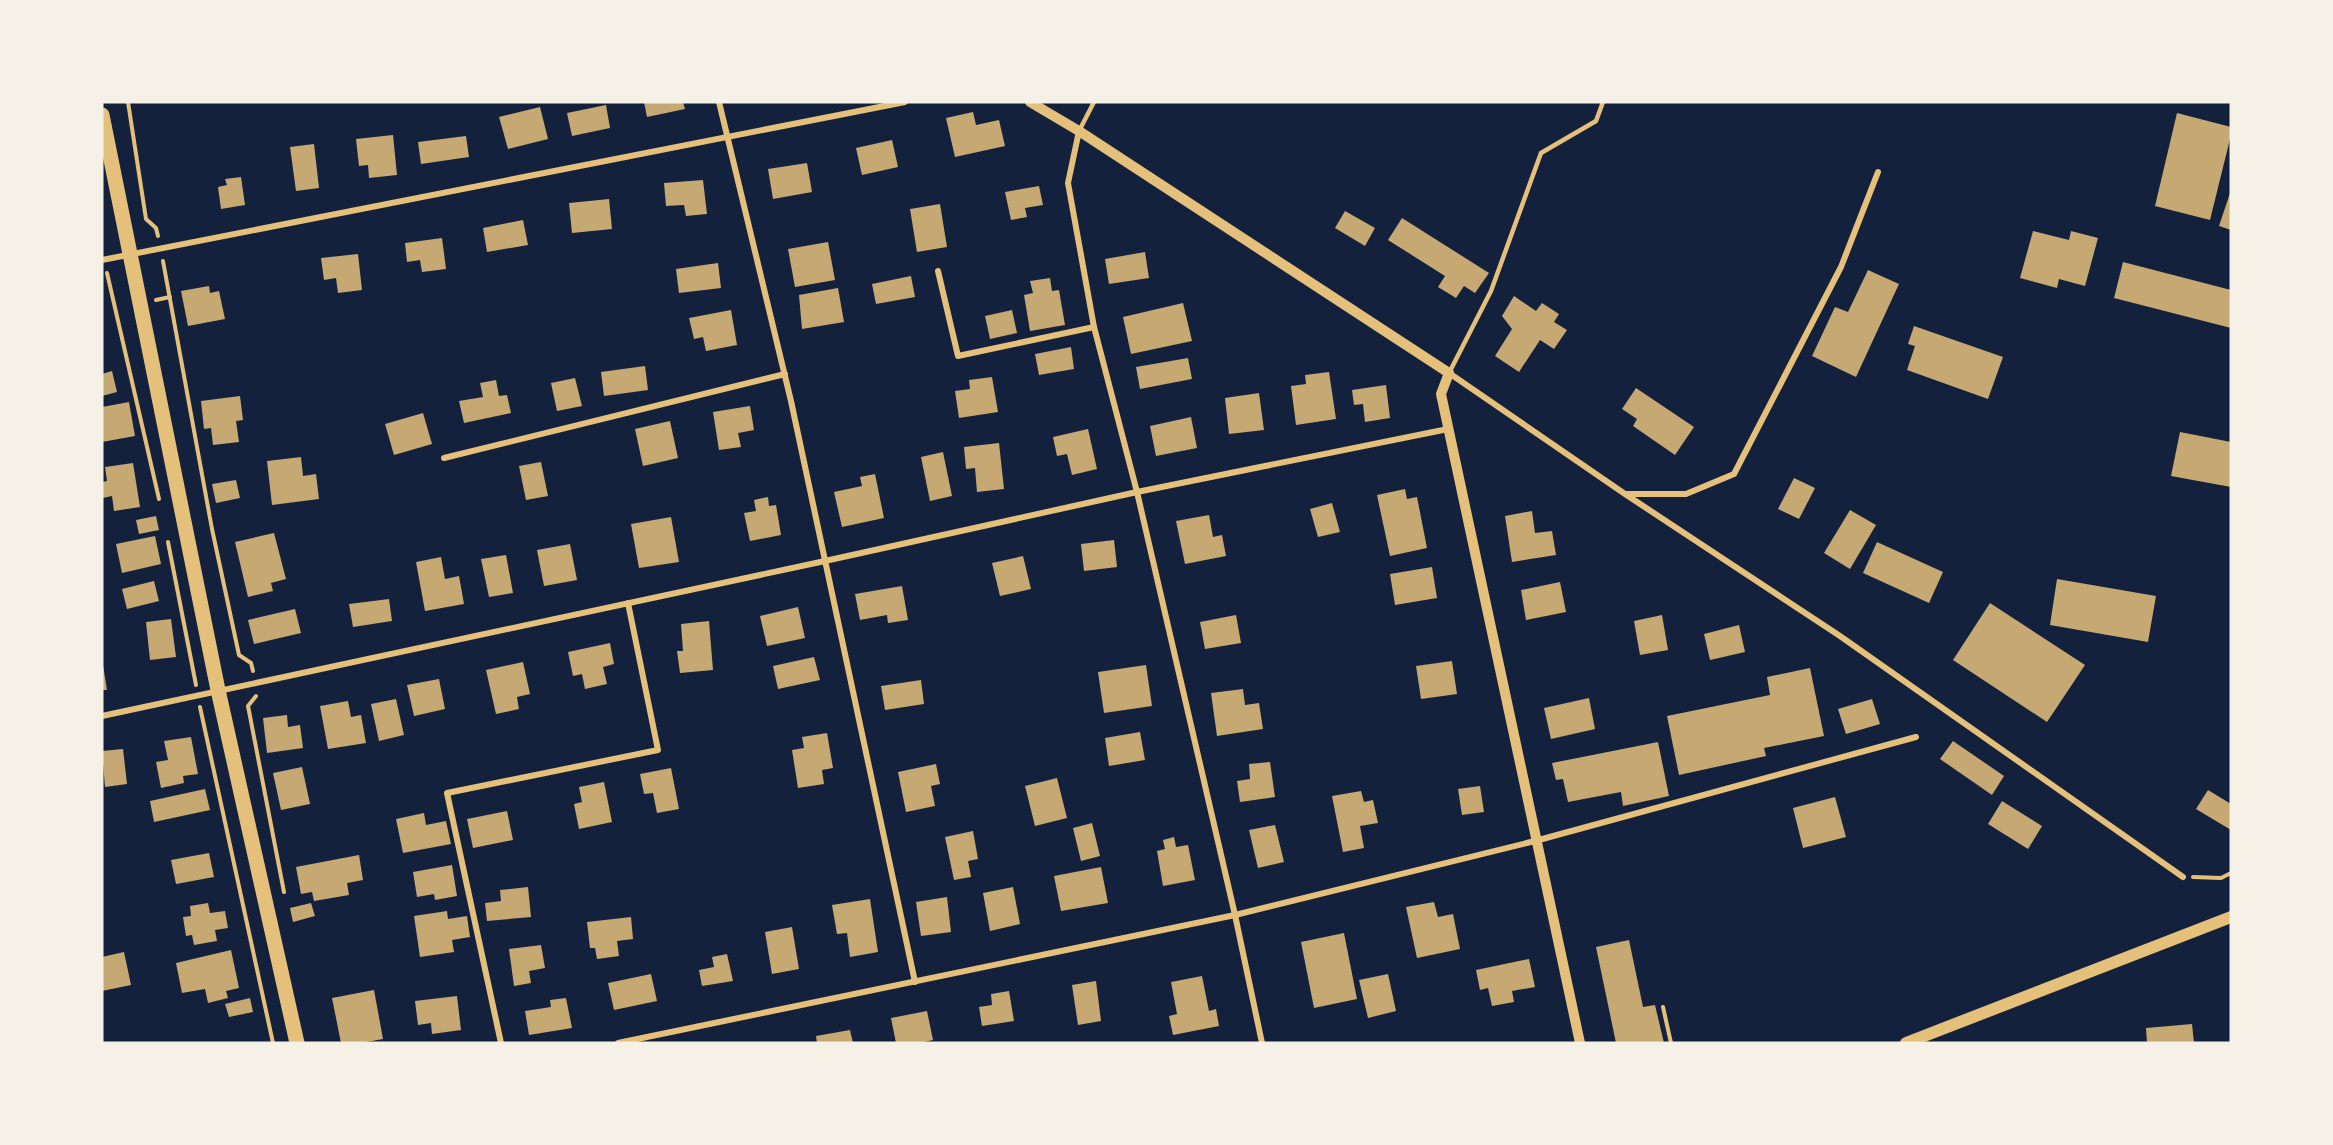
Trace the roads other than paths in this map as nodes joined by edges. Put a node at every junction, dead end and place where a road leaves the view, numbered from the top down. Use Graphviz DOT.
graph roads {
  1 [pos="719,102"];
  2 [pos="905,102"];
  3 [pos="1030,102"];
  4 [pos="1094,102"];
  5 [pos="1603,102"];
  6 [pos="102,115"];
  7 [pos="1078,131"];
  8 [pos="727,137"];
  9 [pos="1878,172"];
  10 [pos="129,255"];
  11 [pos="103,260"];
  12 [pos="938,271"];
  13 [pos="1094,327"];
  14 [pos="1449,373"];
  15 [pos="785,374"];
  16 [pos="1448,429"];
  17 [pos="444,458"];
  18 [pos="1137,492"];
  19 [pos="1625,494"];
  20 [pos="825,561"];
  21 [pos="628,603"];
  22 [pos="218,690"];
  23 [pos="102,716"];
  24 [pos="1916,737"];
  25 [pos="1535,841"];
  26 [pos="2183,877"];
  27 [pos="1234,915"];
  28 [pos="2231,917"];
  29 [pos="915,982"];
  30 [pos="297,1043"];
  31 [pos="501,1043"];
  32 [pos="618,1043"];
  33 [pos="1262,1043"];
  34 [pos="1580,1043"];
  35 [pos="1906,1043"];
  1 -- 8 [label="street"];
  2 -- 8 [label="street"];
  3 -- 7 [label="street"];
  4 -- 7 [label="lane"];
  5 -- 14 [label="lane"];
  6 -- 10 [label="main road"];
  7 -- 13 [label="street"];
  7 -- 14 [label="street"];
  8 -- 10 [label="street"];
  8 -- 15 [label="street"];
  9 -- 19 [label="street"];
  10 -- 11 [label="street"];
  10 -- 22 [label="main road"];
  12 -- 13 [label="street"];
  13 -- 18 [label="street"];
  14 -- 16 [label="street"];
  14 -- 19 [label="street"];
  15 -- 17 [label="street"];
  15 -- 20 [label="street"];
  16 -- 18 [label="street"];
  16 -- 25 [label="street"];
  18 -- 20 [label="street"];
  18 -- 27 [label="street"];
  19 -- 26 [label="street"];
  20 -- 21 [label="street"];
  20 -- 29 [label="street"];
  21 -- 22 [label="street"];
  21 -- 31 [label="street"];
  22 -- 23 [label="street"];
  22 -- 30 [label="main road"];
  24 -- 25 [label="street"];
  25 -- 27 [label="street"];
  25 -- 34 [label="street"];
  27 -- 29 [label="street"];
  27 -- 33 [label="street"];
  28 -- 35 [label="main road"];
  29 -- 32 [label="street"];
}
